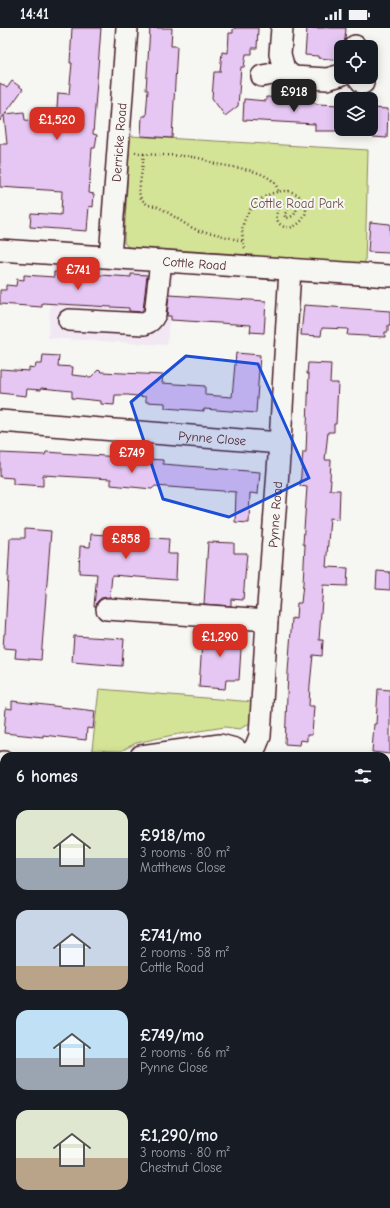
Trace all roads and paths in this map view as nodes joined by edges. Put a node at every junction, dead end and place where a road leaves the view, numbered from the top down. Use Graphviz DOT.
graph roads {
  1 [pos="127,28"];
  2 [pos="282,28"];
  3 [pos="284,69"];
  4 [pos="262,76"];
  5 [pos="334,77"];
  6 [pos="278,192"];
  7 [pos="288,209"];
  8 [pos="242,241"];
  9 [pos="0,250"];
  10 [pos="110,257"];
  11 [pos="161,261"];
  12 [pos="253,267"];
  13 [pos="290,269"];
  14 [pos="390,276"];
  15 [pos="69,320"];
  16 [pos="0,422"];
  17 [pos="280,443"];
  18 [pos="107,609"];
  19 [pos="267,620"];
  20 [pos="170,752"];
  21 [pos="238,752"];
  22 [pos="252,752"];
  1 -- 10 [label="street, Derricke Road"];
  2 -- 3 [label="street"];
  3 -- 4 [label="street"];
  3 -- 5 [label="street"];
  6 -- 7 [label="path"];
  6 -- 8 [label="path"];
  6 -- 8 [label="path"];
  8 -- 12 [label="path"];
  9 -- 10 [label="street, Cottle Road"];
  10 -- 11 [label="street, Cottle Road"];
  11 -- 12 [label="street, Cottle Road"];
  11 -- 15 [label="street"];
  12 -- 13 [label="street, Cottle Road"];
  13 -- 14 [label="street, Cottle Road"];
  13 -- 17 [label="street, Pynne Road"];
  16 -- 17 [label="street, Pynne Close"];
  17 -- 19 [label="street, Pynne Road"];
  18 -- 19 [label="street"];
  19 -- 22 [label="street, Pynne Road"];
  20 -- 21 [label="street"];
}
